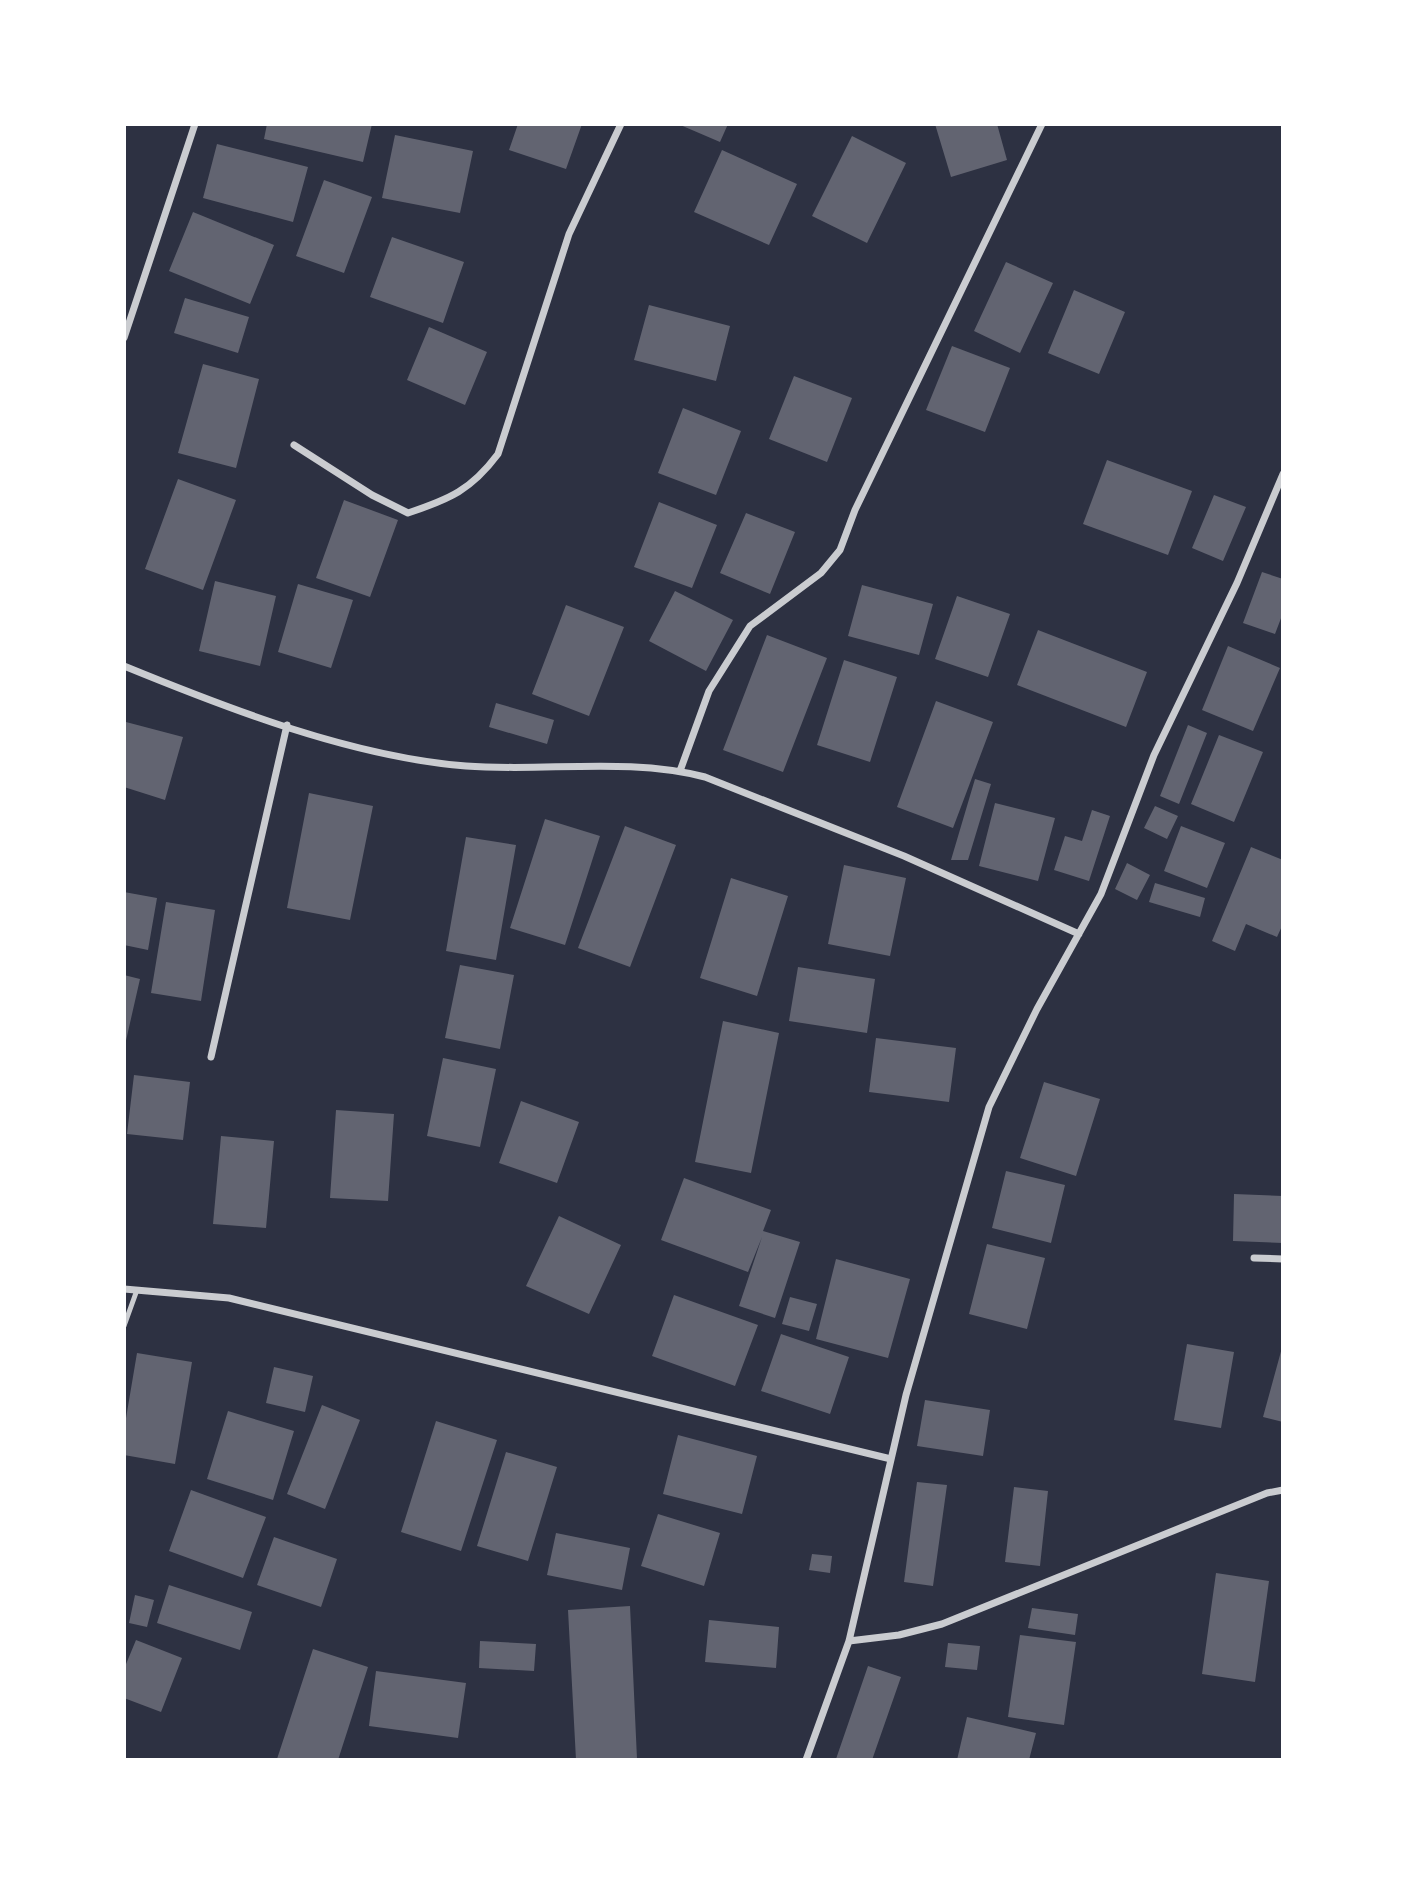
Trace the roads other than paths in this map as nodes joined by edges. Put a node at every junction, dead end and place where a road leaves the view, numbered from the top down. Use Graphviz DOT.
graph roads {
  1 [pos="195,124"];
  2 [pos="621,124"];
  3 [pos="1042,124"];
  4 [pos="124,338"];
  5 [pos="294,445"];
  6 [pos="1283,474"];
  7 [pos="124,666"];
  8 [pos="286,725"];
  9 [pos="680,771"];
  10 [pos="1079,934"];
  11 [pos="211,1058"];
  12 [pos="1254,1258"];
  13 [pos="1283,1259"];
  14 [pos="124,1289"];
  15 [pos="137,1290"];
  16 [pos="124,1326"];
  17 [pos="891,1459"];
  18 [pos="1283,1490"];
  19 [pos="849,1641"];
  20 [pos="806,1760"];
  1 -- 4 [label="street"];
  2 -- 5 [label="street"];
  3 -- 9 [label="street"];
  6 -- 10 [label="street"];
  7 -- 8 [label="street"];
  8 -- 9 [label="street"];
  8 -- 11 [label="street"];
  9 -- 10 [label="street"];
  10 -- 17 [label="street"];
  12 -- 13 [label="street"];
  14 -- 15 [label="street"];
  15 -- 16 [label="lane"];
  15 -- 17 [label="street"];
  17 -- 19 [label="street"];
  18 -- 19 [label="street"];
  19 -- 20 [label="street"];
}
